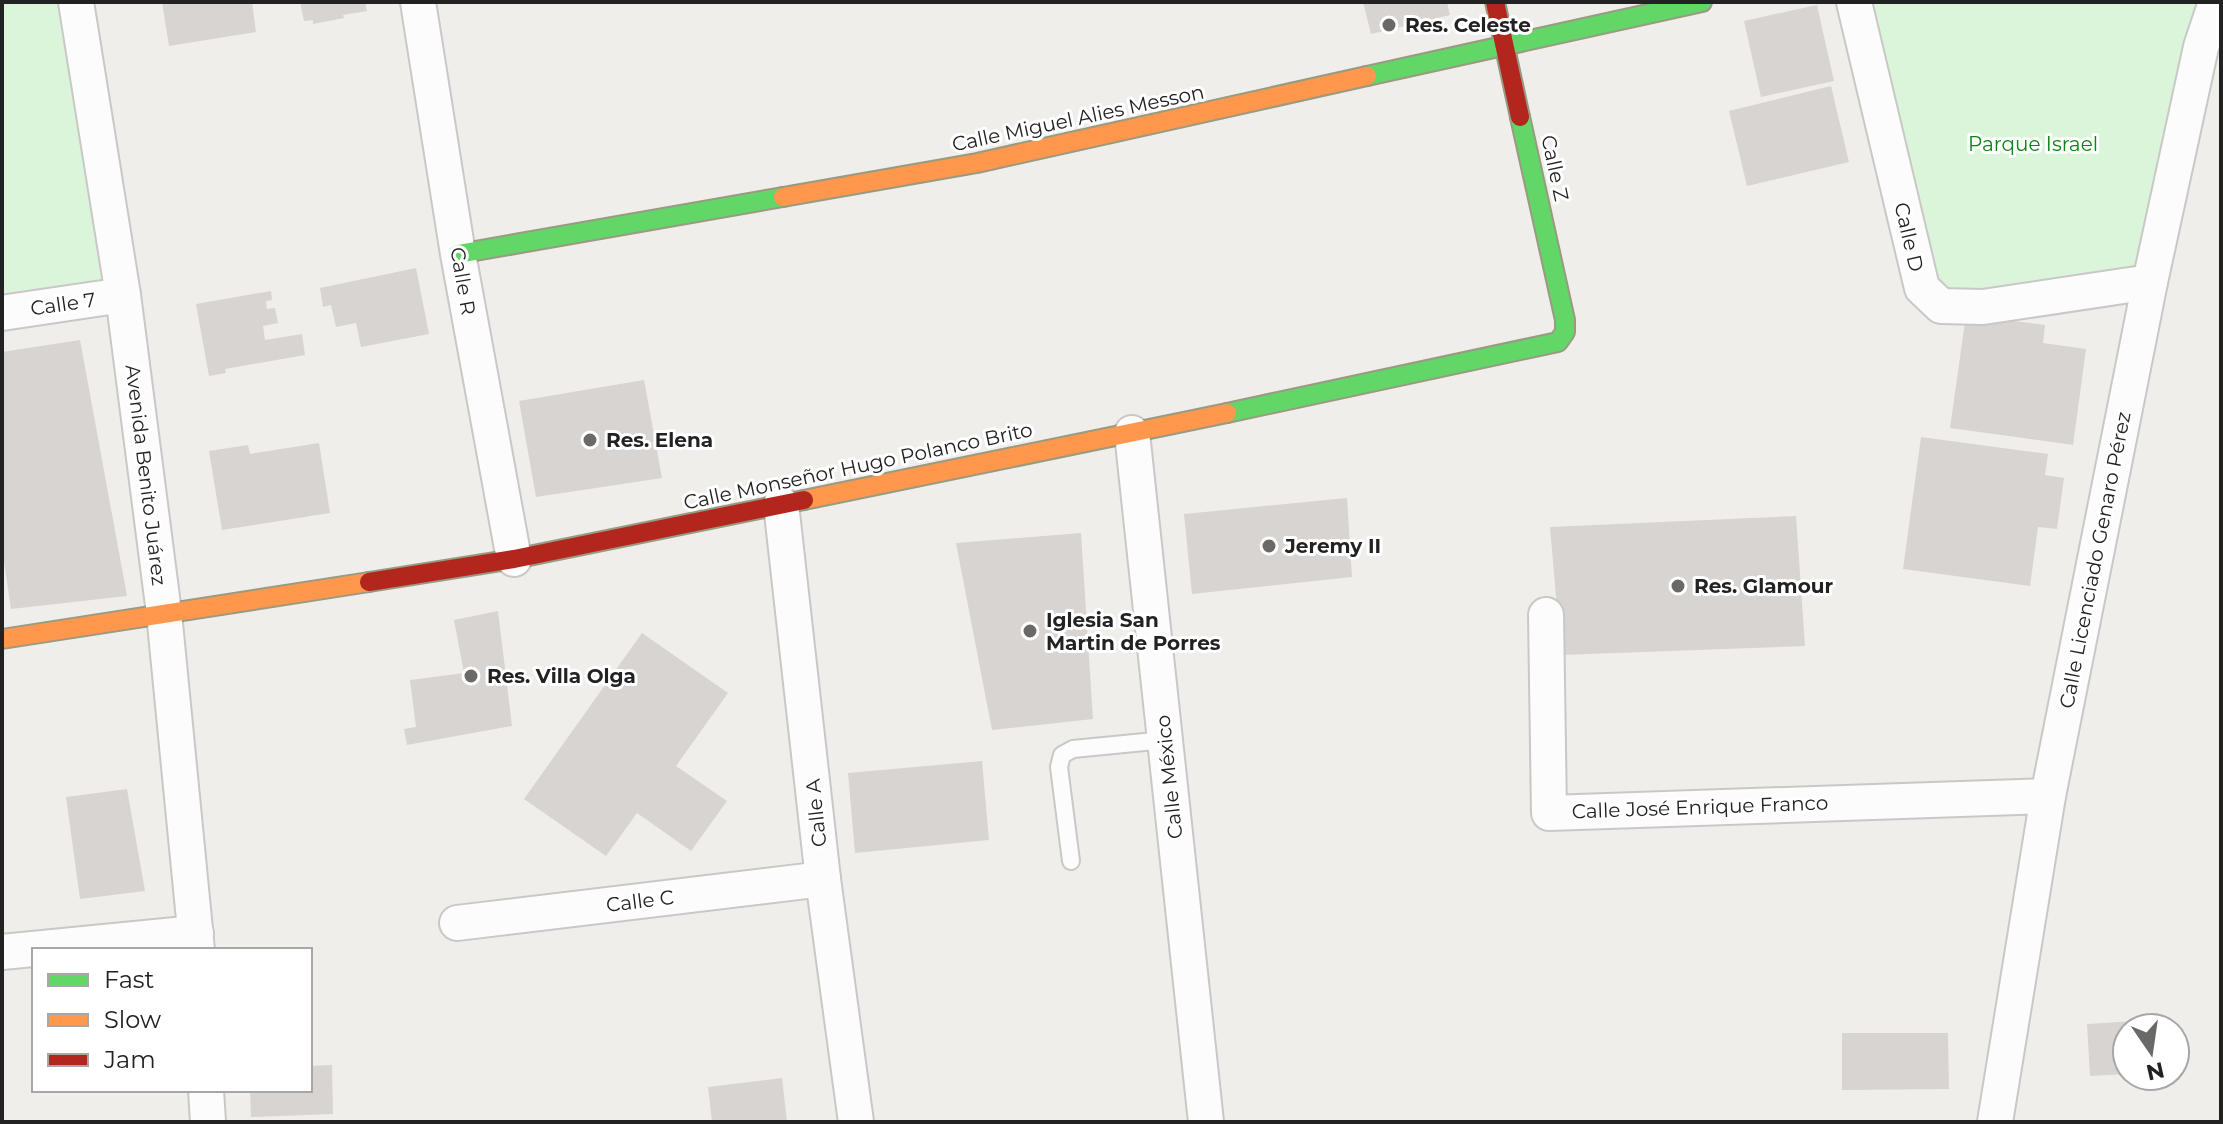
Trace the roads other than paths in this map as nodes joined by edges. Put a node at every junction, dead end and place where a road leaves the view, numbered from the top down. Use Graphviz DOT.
graph roads {
  1 [pos="76,2"];
  2 [pos="418,2"];
  3 [pos="1495,2"];
  4 [pos="1702,2"];
  5 [pos="1854,2"];
  6 [pos="2216,2"];
  7 [pos="1505,46"];
  8 [pos="458,254"];
  9 [pos="2150,282"];
  10 [pos="123,295"];
  11 [pos="2,313"];
  12 [pos="1558,342"];
  13 [pos="1132,433"];
  14 [pos="781,504"];
  15 [pos="514,559"];
  16 [pos="164,613"];
  17 [pos="1546,615"];
  18 [pos="2,639"];
  19 [pos="1165,740"];
  20 [pos="2048,796"];
  21 [pos="1071,861"];
  22 [pos="823,879"];
  23 [pos="457,923"];
  24 [pos="197,942"];
  25 [pos="80,948"];
  26 [pos="32,950"];
  27 [pos="2,952"];
  28 [pos="206,1092"];
  29 [pos="208,1122"];
  30 [pos="856,1122"];
  31 [pos="1206,1122"];
  32 [pos="1995,1122"];
  1 -- 10 [label="street, Avenida Benito Juárez"];
  2 -- 8 [label="street, Calle R"];
  3 -- 7 [label="street, Calle Z"];
  4 -- 7 [label="street, Calle Miguel Alies Messon"];
  5 -- 9 [label="street, Calle D"];
  6 -- 9 [label="street, Calle Licenciado Genaro Pérez"];
  7 -- 8 [label="street, Calle Miguel Alies Messon"];
  7 -- 12 [label="street, Calle Z"];
  8 -- 15 [label="street, Calle R"];
  9 -- 20 [label="street, Calle Licenciado Genaro Pérez"];
  10 -- 11 [label="street, Calle 7"];
  10 -- 16 [label="street, Avenida Benito Juárez"];
  12 -- 13 [label="street, Calle Monseñor Hugo Polanco Brito"];
  13 -- 14 [label="street, Calle Monseñor Hugo Polanco Brito"];
  13 -- 19 [label="street, Calle México"];
  14 -- 15 [label="street, Calle Monseñor Hugo Polanco Brito"];
  14 -- 22 [label="street, Calle A"];
  15 -- 16 [label="street, Calle Monseñor Hugo Polanco Brito"];
  16 -- 18 [label="street, Calle Monseñor Hugo Polanco Brito"];
  16 -- 24 [label="street, Avenida Benito Juárez"];
  17 -- 20 [label="street, Calle José Enrique Franco"];
  19 -- 21 [label="lane"];
  19 -- 31 [label="street, Calle México"];
  20 -- 32 [label="street, Calle Licenciado Genaro Pérez"];
  22 -- 23 [label="street, Calle C"];
  22 -- 30 [label="street, Calle A"];
  24 -- 25 [label="street"];
  26 -- 27 [label="street"];
  28 -- 29 [label="street"];
}
